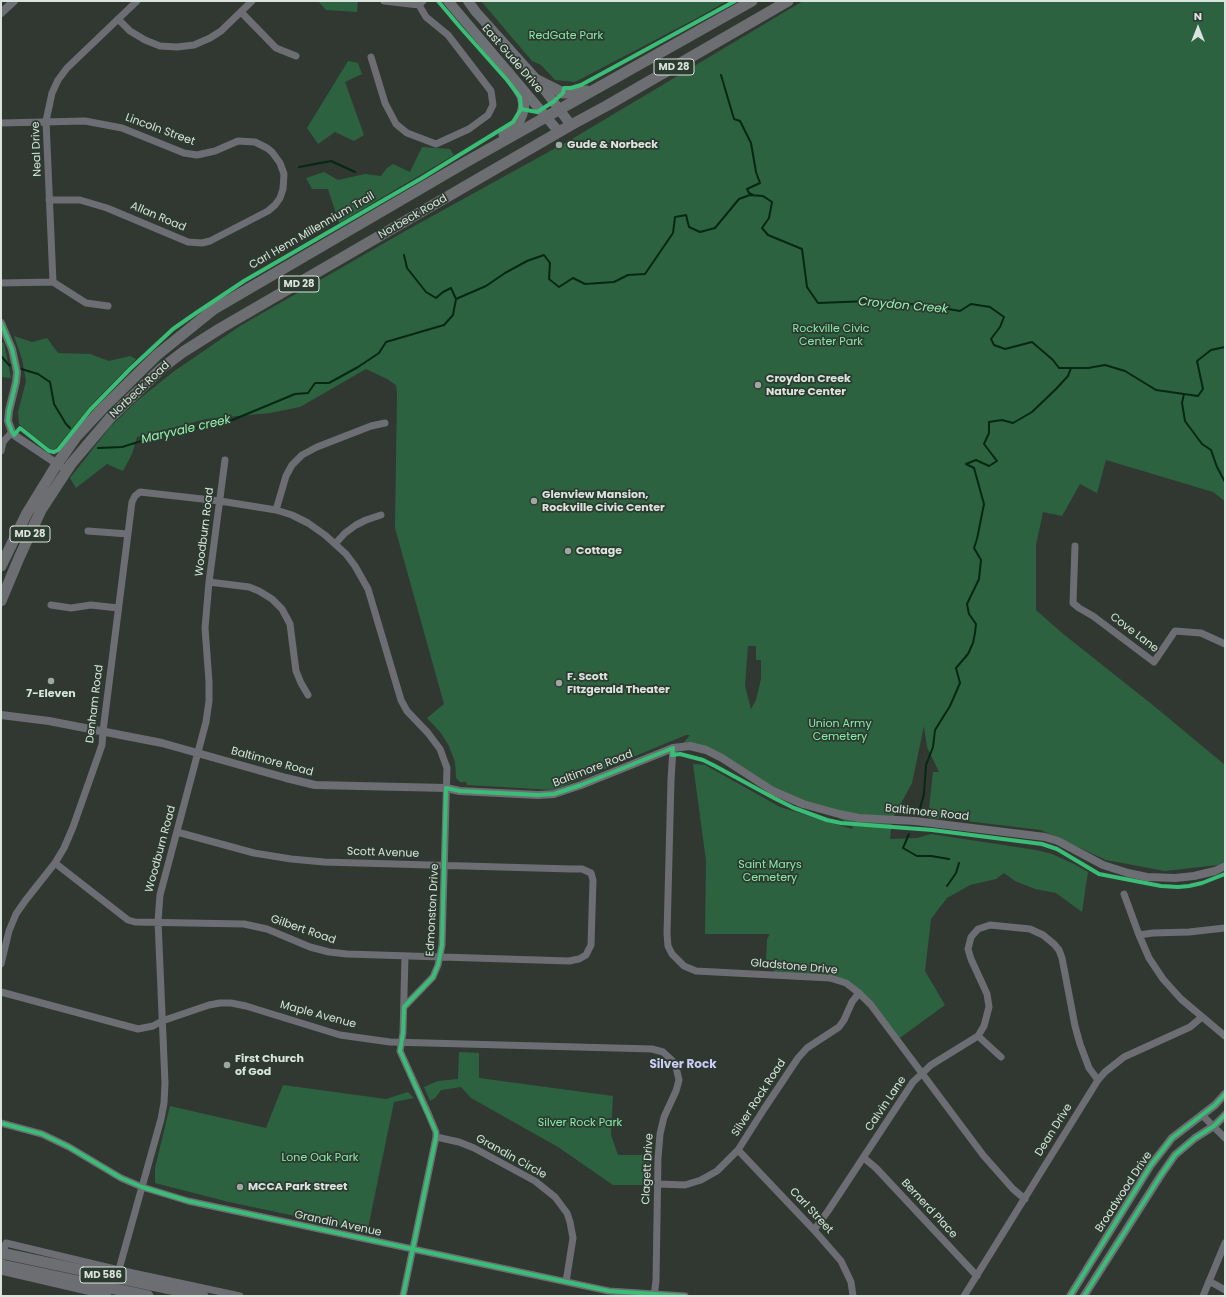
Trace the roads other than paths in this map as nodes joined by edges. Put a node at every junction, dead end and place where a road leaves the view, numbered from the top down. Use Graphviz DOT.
graph roads {
  1 [pos="14,1"];
  2 [pos="137,1"];
  3 [pos="252,1"];
  4 [pos="384,1"];
  5 [pos="448,1"];
  6 [pos="468,1"];
  7 [pos="752,1"];
  8 [pos="788,1"];
  9 [pos="421,3"];
  10 [pos="241,12"];
  11 [pos="1,13"];
  12 [pos="118,20"];
  13 [pos="296,56"];
  14 [pos="371,57"];
  15 [pos="508,72"];
  16 [pos="537,80"];
  17 [pos="596,89"];
  18 [pos="559,110"];
  19 [pos="547,117"];
  20 [pos="46,121"];
  21 [pos="1,123"];
  22 [pos="571,125"];
  23 [pos="559,132"];
  24 [pos="486,151"];
  25 [pos="50,200"];
  26 [pos="275,205"];
  27 [pos="53,282"];
  28 [pos="1,284"];
  29 [pos="108,306"];
  30 [pos="1,324"];
  31 [pos="384,423"];
  32 [pos="12,432"];
  33 [pos="1,451"];
  34 [pos="225,460"];
  35 [pos="57,464"];
  36 [pos="67,471"];
  37 [pos="135,496"];
  38 [pos="220,501"];
  39 [pos="276,510"];
  40 [pos="381,515"];
  41 [pos="88,531"];
  42 [pos="128,534"];
  43 [pos="335,544"];
  44 [pos="1075,546"];
  45 [pos="1,566"];
  46 [pos="209,582"];
  47 [pos="1,601"];
  48 [pos="51,605"];
  49 [pos="118,608"];
  50 [pos="1225,644"];
  51 [pos="308,695"];
  52 [pos="1,715"];
  53 [pos="103,731"];
  54 [pos="673,748"];
  55 [pos="198,753"];
  56 [pos="446,788"];
  57 [pos="177,832"];
  58 [pos="55,864"];
  59 [pos="444,866"];
  60 [pos="1225,866"];
  61 [pos="1124,894"];
  62 [pos="158,921"];
  63 [pos="1225,928"];
  64 [pos="1139,935"];
  65 [pos="586,955"];
  66 [pos="405,956"];
  67 [pos="440,957"];
  68 [pos="1,964"];
  69 [pos="1,992"];
  70 [pos="859,993"];
  71 [pos="404,1007"];
  72 [pos="1202,1017"];
  73 [pos="162,1021"];
  74 [pos="978,1036"];
  75 [pos="1225,1036"];
  76 [pos="401,1042"];
  77 [pos="663,1052"];
  78 [pos="1001,1057"];
  79 [pos="922,1074"];
  80 [pos="1098,1080"];
  81 [pos="1225,1094"];
  82 [pos="1202,1115"];
  83 [pos="1225,1115"];
  84 [pos="1,1123"];
  85 [pos="1214,1126"];
  86 [pos="436,1137"];
  87 [pos="1225,1138"];
  88 [pos="738,1150"];
  89 [pos="864,1158"];
  90 [pos="658,1184"];
  91 [pos="142,1187"];
  92 [pos="1025,1199"];
  93 [pos="814,1230"];
  94 [pos="1225,1243"];
  95 [pos="413,1249"];
  96 [pos="1,1257"];
  97 [pos="1,1271"];
  98 [pos="976,1276"];
  99 [pos="1209,1281"];
  100 [pos="566,1282"];
  101 [pos="114,1283"];
  102 [pos="1225,1290"];
  103 [pos="654,1295"];
  104 [pos="148,1296"];
  105 [pos="203,1296"];
  106 [pos="240,1296"];
  107 [pos="403,1296"];
  108 [pos="685,1296"];
  109 [pos="853,1296"];
  110 [pos="964,1296"];
  111 [pos="1070,1296"];
  112 [pos="1084,1296"];
  113 [pos="1203,1296"];
  1 -- 11 [label="street"];
  2 -- 12 [label="street, Neal Drive"];
  3 -- 10 [label="street"];
  4 -- 9 [label="street"];
  5 -- 15 [label="main road, East Gude Drive"];
  6 -- 16 [label="main road, East Gude Drive"];
  7 -- 17 [label="main road, Norbeck Road / MD 28"];
  8 -- 22 [label="main road, Norbeck Road / MD 28"];
  9 -- 14 [label="street"];
  10 -- 12 [label="street"];
  10 -- 13 [label="street"];
  12 -- 20 [label="street, Neal Drive"];
  15 -- 19 [label="main road, East Gude Drive"];
  15 -- 24 [label="main road"];
  16 -- 17 [label="main road"];
  16 -- 18 [label="main road, East Gude Drive"];
  17 -- 18 [label="main road, Norbeck Road / MD 28"];
  18 -- 19 [label="main road, Norbeck Road / MD 28"];
  18 -- 22 [label="main road, East Gude Drive"];
  19 -- 23 [label="main road, East Gude Drive"];
  19 -- 24 [label="main road, Norbeck Road / MD 28"];
  20 -- 21 [label="street, Lincoln Street"];
  20 -- 25 [label="street, Neal Drive"];
  20 -- 26 [label="street, Lincoln Street"];
  22 -- 23 [label="main road, Norbeck Road / MD 28"];
  23 -- 36 [label="main road, Norbeck Road / MD 28"];
  24 -- 35 [label="main road, Norbeck Road / MD 28"];
  25 -- 26 [label="street, Allan Road"];
  25 -- 27 [label="street, Neal Drive"];
  27 -- 28 [label="street"];
  27 -- 29 [label="street"];
  30 -- 32 [label="street"];
  31 -- 39 [label="street"];
  32 -- 33 [label="street"];
  32 -- 35 [label="street"];
  34 -- 38 [label="street, Woodburn Road"];
  35 -- 36 [label="street"];
  35 -- 45 [label="main road, MD 28"];
  36 -- 47 [label="main road, MD 28"];
  37 -- 38 [label="street, Edmonston Drive"];
  37 -- 42 [label="street, Denham Road"];
  38 -- 39 [label="street, Edmonston Drive"];
  38 -- 46 [label="street, Woodburn Road"];
  39 -- 43 [label="street, Edmonston Drive"];
  40 -- 43 [label="street"];
  41 -- 42 [label="street"];
  42 -- 49 [label="street, Denham Road"];
  43 -- 56 [label="street, Edmonston Drive"];
  44 -- 50 [label="street, Cove Lane"];
  46 -- 51 [label="street"];
  46 -- 55 [label="street, Woodburn Road"];
  48 -- 49 [label="street"];
  49 -- 53 [label="street, Denham Road"];
  52 -- 53 [label="street, Baltimore Road"];
  53 -- 55 [label="street, Baltimore Road"];
  53 -- 58 [label="street, Denham Road"];
  54 -- 56 [label="street, Baltimore Road"];
  54 -- 60 [label="street, Baltimore Road"];
  54 -- 70 [label="street, Gladstone Drive"];
  55 -- 56 [label="street, Baltimore Road"];
  55 -- 57 [label="street, Woodburn Road"];
  56 -- 59 [label="street, Edmonston Drive"];
  57 -- 59 [label="street, Scott Avenue"];
  57 -- 62 [label="street, Woodburn Road"];
  58 -- 62 [label="street, Gilbert Road"];
  58 -- 68 [label="street, Denham Road"];
  59 -- 65 [label="street, Scott Avenue"];
  59 -- 67 [label="street, Edmonston Drive"];
  61 -- 64 [label="street"];
  62 -- 66 [label="street, Gilbert Road"];
  62 -- 73 [label="street, Woodburn Road"];
  63 -- 64 [label="street"];
  64 -- 72 [label="street"];
  65 -- 67 [label="street, Gilbert Road"];
  66 -- 67 [label="street, Gilbert Road"];
  66 -- 71 [label="street"];
  67 -- 71 [label="street, Edmonston Drive"];
  69 -- 73 [label="street, Maple Avenue"];
  70 -- 79 [label="street, Gladstone Drive"];
  70 -- 88 [label="street, Silver Rock Road"];
  71 -- 76 [label="street"];
  72 -- 75 [label="street"];
  72 -- 80 [label="street, Dean Drive"];
  73 -- 76 [label="street, Maple Avenue"];
  73 -- 91 [label="street, Woodburn Road"];
  74 -- 78 [label="street"];
  74 -- 79 [label="street, Calvin Lane"];
  74 -- 80 [label="street"];
  76 -- 77 [label="street, Maple Avenue"];
  76 -- 86 [label="street"];
  77 -- 90 [label="street, Clagett Drive"];
  79 -- 89 [label="street, Calvin Lane"];
  79 -- 92 [label="street, Gladstone Drive"];
  80 -- 92 [label="street, Dean Drive"];
  81 -- 82 [label="street, Broadwood Drive"];
  82 -- 85 [label="street"];
  82 -- 111 [label="street, Broadwood Drive"];
  83 -- 85 [label="street, Broadwood Drive"];
  84 -- 91 [label="street, Grandin Avenue"];
  85 -- 87 [label="street"];
  85 -- 112 [label="street, Broadwood Drive"];
  86 -- 95 [label="street"];
  86 -- 100 [label="street, Grandin Circle"];
  88 -- 90 [label="street, Silver Rock Road"];
  88 -- 93 [label="street, Carl Street"];
  89 -- 93 [label="street, Calvin Lane"];
  89 -- 98 [label="street, Bernerd Place"];
  90 -- 103 [label="street, Clagett Drive"];
  91 -- 95 [label="street, Grandin Avenue"];
  91 -- 101 [label="street, Woodburn Road"];
  92 -- 98 [label="street, Dean Drive"];
  93 -- 109 [label="street, Carl Street"];
  94 -- 99 [label="street"];
  95 -- 100 [label="street, Grandin Avenue"];
  95 -- 107 [label="street"];
  96 -- 101 [label="main road, MD 586"];
  96 -- 101 [label="street"];
  97 -- 101 [label="street"];
  98 -- 110 [label="street, Dean Drive"];
  99 -- 102 [label="street"];
  99 -- 113 [label="street"];
  100 -- 103 [label="street, Grandin Avenue"];
  101 -- 104 [label="main road, MD 586"];
  101 -- 105 [label="main road, MD 586"];
  101 -- 106 [label="street"];
  103 -- 108 [label="street, Grandin Avenue"];
}
